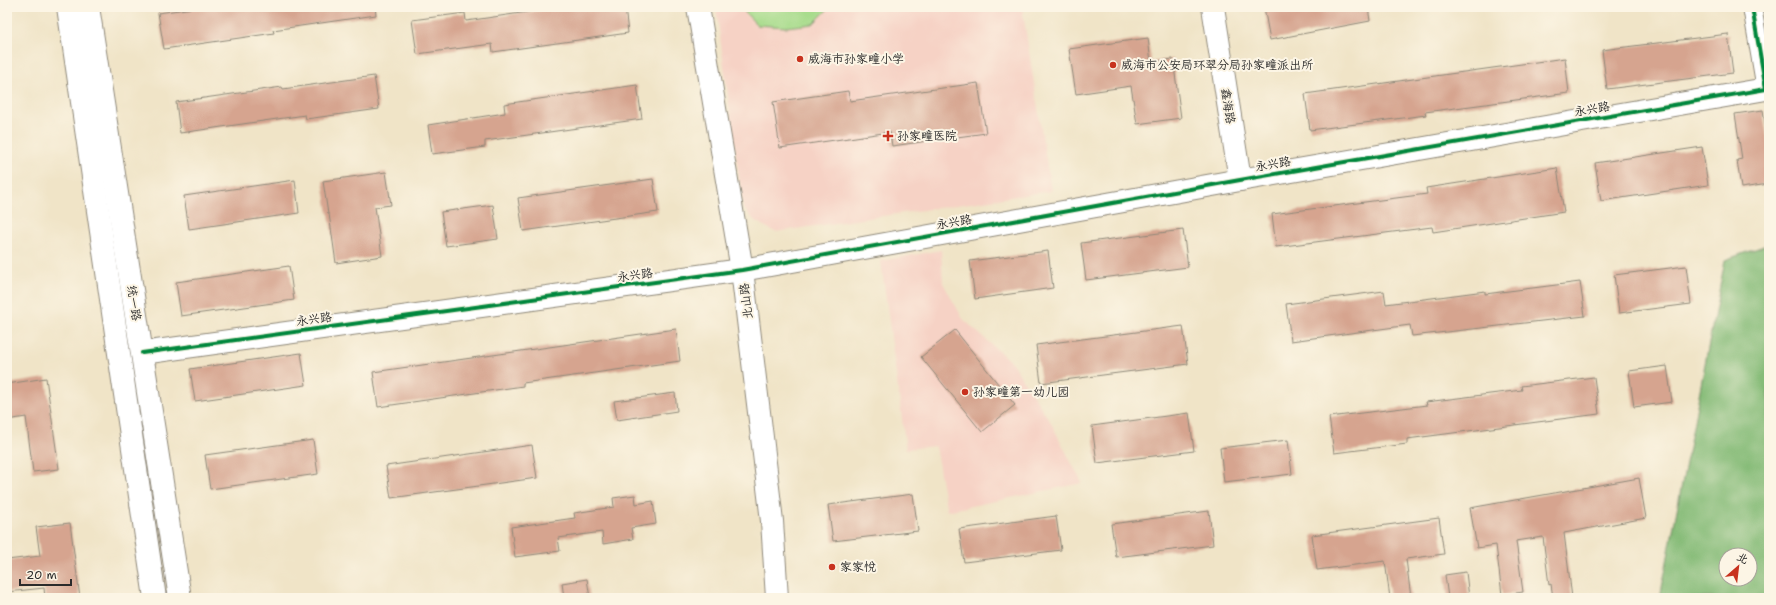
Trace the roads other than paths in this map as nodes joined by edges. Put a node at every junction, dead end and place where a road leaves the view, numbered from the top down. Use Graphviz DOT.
graph roads {
  1 [pos="68,7"];
  2 [pos="88,7"];
  3 [pos="698,7"];
  4 [pos="1213,7"];
  5 [pos="1752,7"];
  6 [pos="1766,89"];
  7 [pos="1240,180"];
  8 [pos="742,270"];
  9 [pos="142,352"];
  10 [pos="156,598"];
  11 [pos="180,598"];
  12 [pos="777,598"];
  1 -- 10 [label="street, 统一路"];
  2 -- 9 [label="street, 统一路"];
  3 -- 8 [label="street, 北山路"];
  4 -- 7 [label="street, 鑫海路"];
  5 -- 6 [label="street"];
  6 -- 7 [label="street, 永兴路"];
  7 -- 8 [label="street, 永兴路"];
  8 -- 9 [label="street, 永兴路"];
  8 -- 12 [label="street, 北山路"];
  9 -- 11 [label="street, 统一路"];
}
